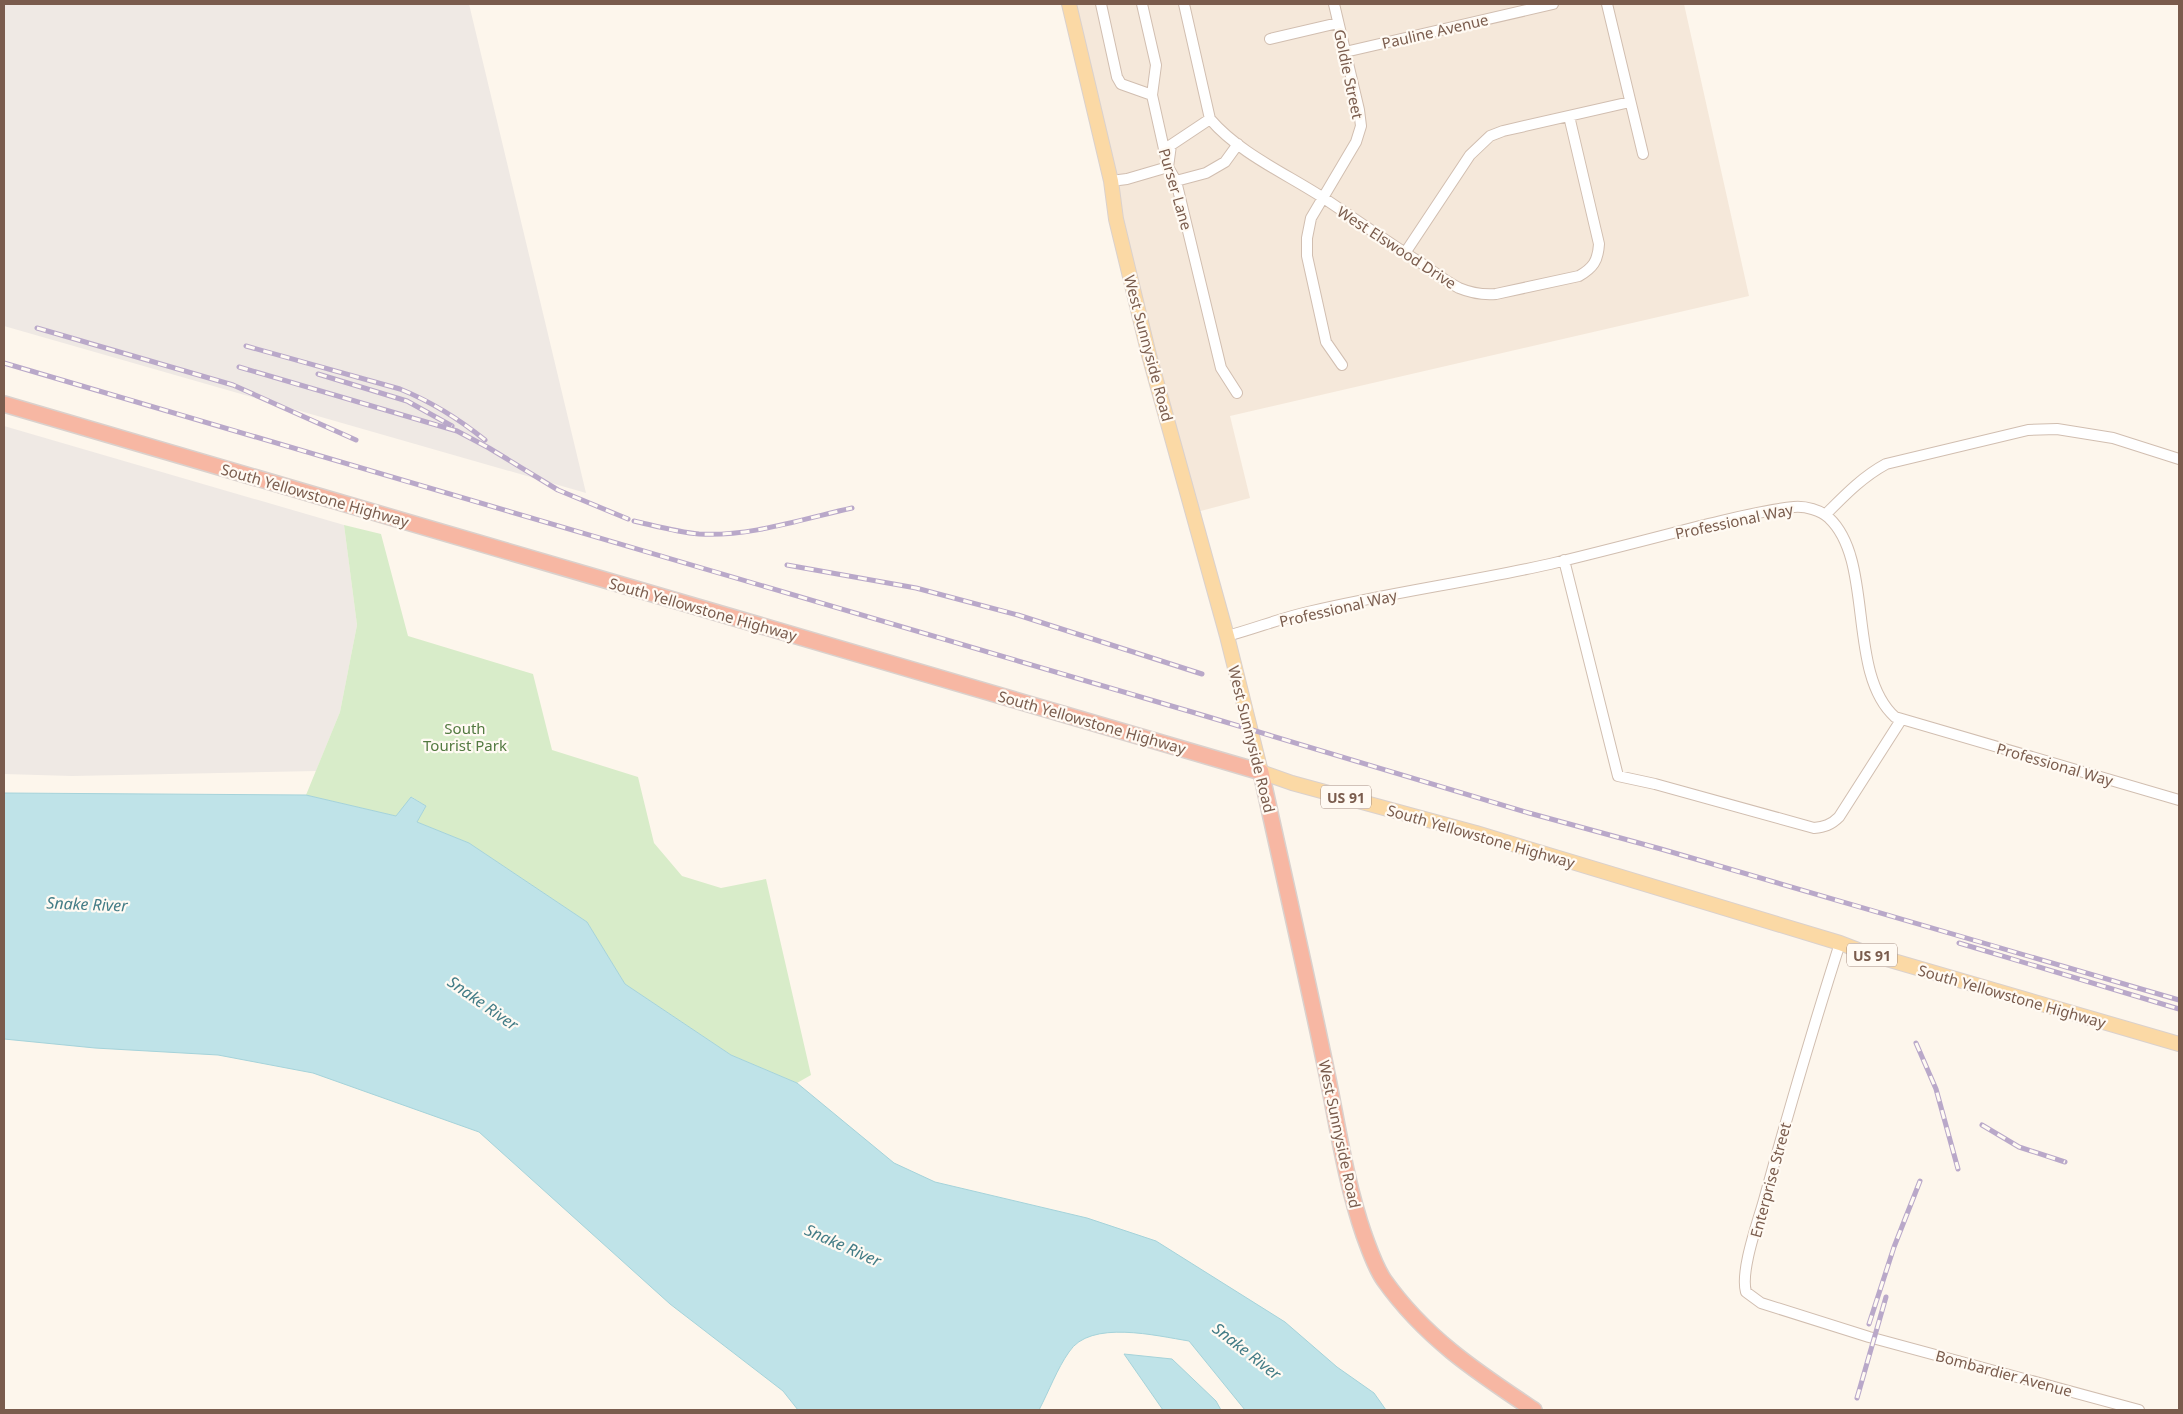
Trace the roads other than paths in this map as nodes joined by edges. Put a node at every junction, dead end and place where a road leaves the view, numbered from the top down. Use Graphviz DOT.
graph roads {
  1 [pos="1069,4"];
  2 [pos="1101,4"];
  3 [pos="1142,4"];
  4 [pos="1184,4"];
  5 [pos="1334,4"];
  6 [pos="1554,4"];
  7 [pos="1607,4"];
  8 [pos="1338,23"];
  9 [pos="1270,39"];
  10 [pos="1345,52"];
  11 [pos="1152,95"];
  12 [pos="1630,102"];
  13 [pos="1569,116"];
  14 [pos="1210,119"];
  15 [pos="1238,144"];
  16 [pos="1643,154"];
  17 [pos="1168,167"];
  18 [pos="1111,181"];
  19 [pos="1176,181"];
  20 [pos="1324,198"];
  21 [pos="1405,253"];
  22 [pos="1342,365"];
  23 [pos="1237,393"];
  24 [pos="4,404"];
  25 [pos="2179,459"];
  26 [pos="1825,515"];
  27 [pos="1564,560"];
  28 [pos="1227,636"];
  29 [pos="1901,720"];
  30 [pos="1261,772"];
  31 [pos="2179,800"];
  32 [pos="1840,943"];
  33 [pos="2179,1044"];
  34 [pos="1868,1337"];
  35 [pos="1534,1410"];
  36 [pos="2139,1410"];
  1 -- 18 [label="main road, West Sunnyside Road"];
  2 -- 11 [label="street"];
  3 -- 11 [label="street"];
  4 -- 14 [label="street"];
  5 -- 8 [label="street, Goldie Street"];
  6 -- 10 [label="street, Pauline Avenue"];
  7 -- 12 [label="street"];
  8 -- 9 [label="street"];
  8 -- 10 [label="street, Goldie Street"];
  10 -- 20 [label="street, Goldie Street"];
  11 -- 17 [label="street, Purser Lane"];
  12 -- 13 [label="street"];
  12 -- 16 [label="street"];
  13 -- 21 [label="street"];
  13 -- 21 [label="street, West Elswood Drive"];
  14 -- 15 [label="street, West Elswood Drive"];
  14 -- 17 [label="street"];
  15 -- 19 [label="street"];
  15 -- 20 [label="street, West Elswood Drive"];
  17 -- 18 [label="street"];
  17 -- 19 [label="street, Purser Lane"];
  18 -- 28 [label="main road, West Sunnyside Road"];
  19 -- 23 [label="street, Purser Lane"];
  20 -- 21 [label="street, West Elswood Drive"];
  20 -- 22 [label="street, Goldie Street"];
  24 -- 30 [label="highway, South Yellowstone Highway"];
  25 -- 26 [label="street"];
  26 -- 27 [label="street, Professional Way"];
  26 -- 29 [label="street, Professional Way"];
  27 -- 28 [label="street, Professional Way"];
  27 -- 29 [label="street"];
  28 -- 30 [label="main road, West Sunnyside Road"];
  29 -- 31 [label="street, Professional Way"];
  30 -- 32 [label="main road, South Yellowstone Highway / US 91"];
  30 -- 35 [label="highway, West Sunnyside Road"];
  32 -- 33 [label="main road, South Yellowstone Highway / US 91"];
  32 -- 34 [label="street, Enterprise Street"];
  34 -- 36 [label="street, Bombardier Avenue"];
}
